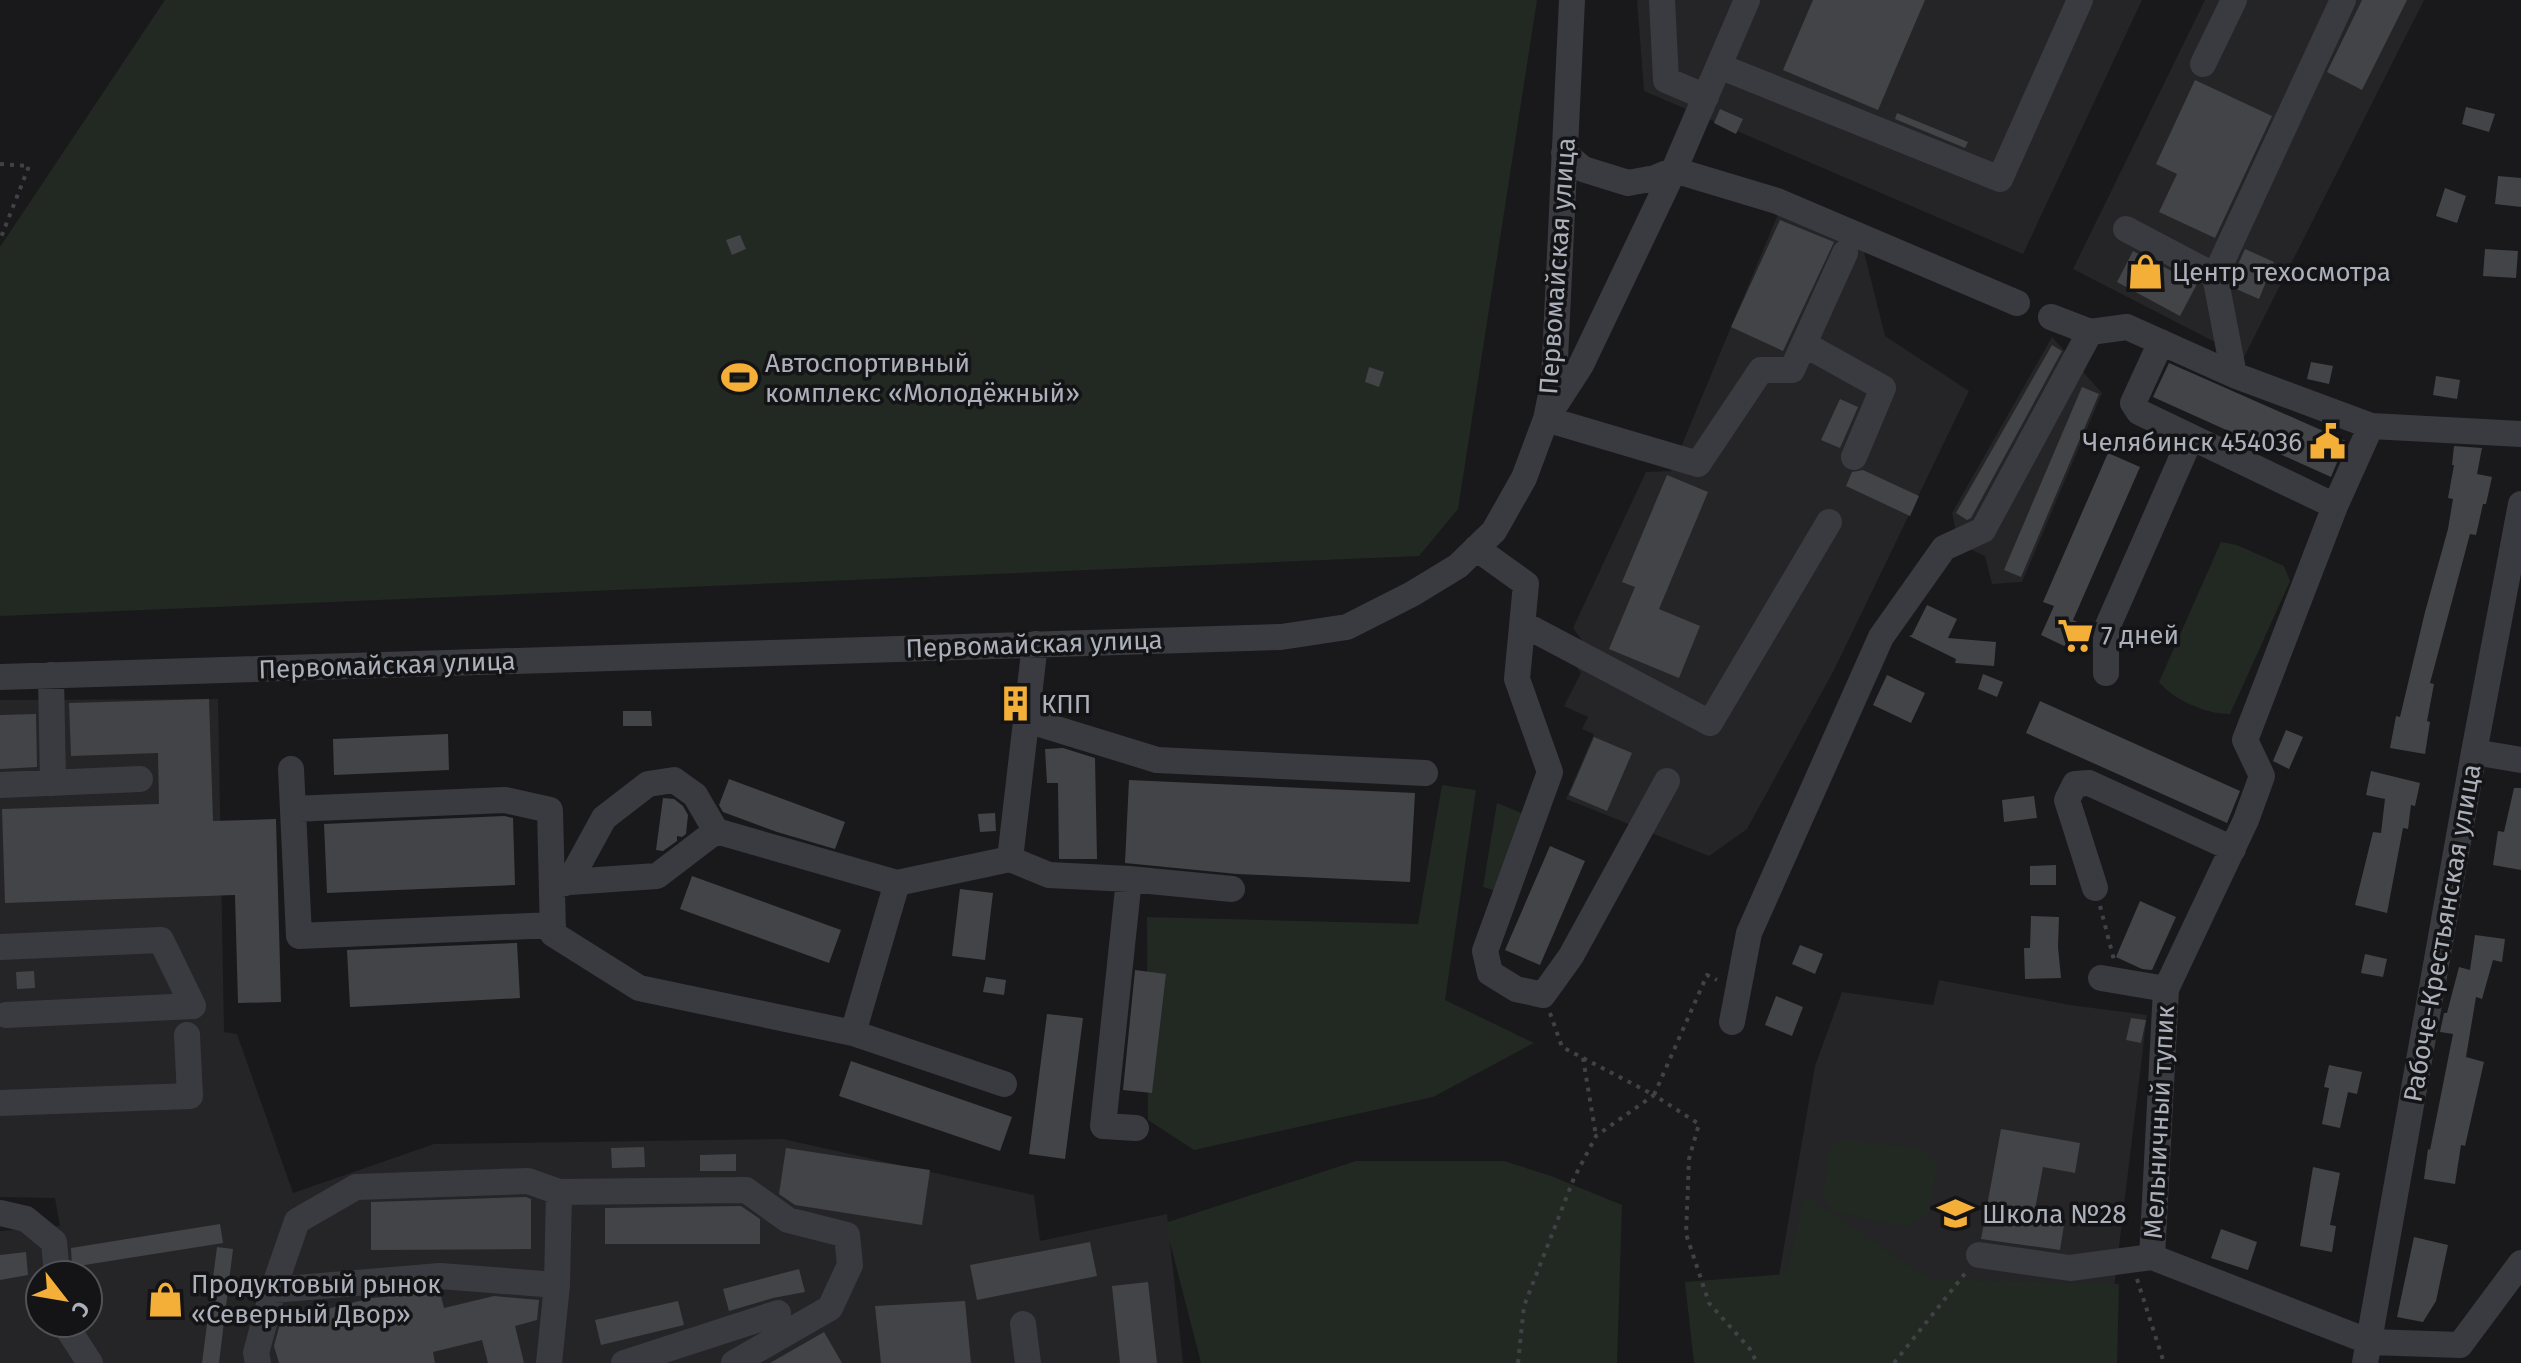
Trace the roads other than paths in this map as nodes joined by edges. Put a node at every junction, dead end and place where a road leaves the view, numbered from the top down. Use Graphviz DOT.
graph roads {
  1 [pos="1572,0"];
  2 [pos="1662,0"];
  3 [pos="1747,0"];
  4 [pos="2080,0"];
  5 [pos="2234,0"];
  6 [pos="2343,0"];
  7 [pos="2203,64"];
  8 [pos="1719,66"];
  9 [pos="1706,97"];
  10 [pos="1564,153"];
  11 [pos="1674,170"];
  12 [pos="2126,229"];
  13 [pos="1845,253"];
  14 [pos="2215,276"];
  15 [pos="2017,303"];
  16 [pos="2051,317"];
  17 [pos="2090,332"];
  18 [pos="2161,342"];
  19 [pos="1804,344"];
  20 [pos="2234,375"];
  21 [pos="1546,419"];
  22 [pos="2371,426"];
  23 [pos="2521,434"];
  24 [pos="2191,437"];
  25 [pos="1854,457"];
  26 [pos="2521,504"];
  27 [pos="2335,506"];
  28 [pos="1829,522"];
  29 [pos="1476,548"];
  30 [pos="1523,624"];
  31 [pos="1035,644"];
  32 [pos="2106,673"];
  33 [pos="51,675"];
  34 [pos="0,677"];
  35 [pos="1027,720"];
  36 [pos="2474,752"];
  37 [pos="2521,760"];
  38 [pos="291,769"];
  39 [pos="1425,773"];
  40 [pos="140,779"];
  41 [pos="1667,781"];
  42 [pos="53,783"];
  43 [pos="0,785"];
  44 [pos="293,809"];
  45 [pos="716,831"];
  46 [pos="2233,849"];
  47 [pos="1010,859"];
  48 [pos="1129,879"];
  49 [pos="897,883"];
  50 [pos="561,884"];
  51 [pos="2095,888"];
  52 [pos="1232,889"];
  53 [pos="553,925"];
  54 [pos="0,947"];
  55 [pos="2110,980"];
  56 [pos="2166,989"];
  57 [pos="6,1015"];
  58 [pos="1732,1022"];
  59 [pos="853,1033"];
  60 [pos="187,1035"];
  61 [pos="1004,1084"];
  62 [pos="0,1103"];
  63 [pos="1136,1128"];
  64 [pos="559,1192"];
  65 [pos="0,1213"];
  66 [pos="1979,1255"];
  67 [pos="2152,1257"];
  68 [pos="56,1259"];
  69 [pos="2521,1263"];
  70 [pos="557,1285"];
  71 [pos="273,1290"];
  72 [pos="778,1313"];
  73 [pos="1023,1324"];
  74 [pos="74,1339"];
  75 [pos="2367,1352"];
  76 [pos="2424,1353"];
  77 [pos="90,1363"];
  78 [pos="258,1363"];
  79 [pos="549,1363"];
  80 [pos="624,1363"];
  81 [pos="734,1363"];
  82 [pos="1028,1363"];
  1 -- 10 [label="street, Первомайская улица"];
  2 -- 9 [label="street"];
  3 -- 8 [label="street"];
  4 -- 8 [label="street"];
  5 -- 7 [label="street"];
  6 -- 14 [label="street"];
  8 -- 9 [label="street"];
  9 -- 11 [label="street"];
  10 -- 11 [label="street"];
  10 -- 21 [label="street, Первомайская улица"];
  11 -- 15 [label="street"];
  11 -- 21 [label="street"];
  12 -- 14 [label="street"];
  13 -- 19 [label="street"];
  14 -- 20 [label="street"];
  16 -- 17 [label="street"];
  17 -- 18 [label="street"];
  17 -- 58 [label="street"];
  18 -- 20 [label="street"];
  18 -- 24 [label="street"];
  19 -- 21 [label="street"];
  19 -- 25 [label="street"];
  20 -- 22 [label="street"];
  21 -- 29 [label="street, Первомайская улица"];
  22 -- 23 [label="street"];
  22 -- 27 [label="street, Мельничный тупик"];
  24 -- 27 [label="street"];
  24 -- 32 [label="street"];
  26 -- 36 [label="street, Рабоче-Крестьянская улица"];
  27 -- 46 [label="street, Мельничный тупик"];
  28 -- 30 [label="street"];
  29 -- 30 [label="street"];
  29 -- 31 [label="street, Первомайская улица"];
  30 -- 41 [label="street"];
  31 -- 33 [label="street, Первомайская улица"];
  31 -- 35 [label="street"];
  33 -- 34 [label="street, Первомайская улица"];
  33 -- 42 [label="street"];
  35 -- 39 [label="street"];
  35 -- 47 [label="street"];
  36 -- 37 [label="street"];
  36 -- 75 [label="street, Рабоче-Крестьянская улица"];
  38 -- 44 [label="street"];
  40 -- 42 [label="street"];
  42 -- 43 [label="street"];
  44 -- 50 [label="street"];
  44 -- 53 [label="street"];
  45 -- 49 [label="street"];
  45 -- 50 [label="street"];
  45 -- 50 [label="street"];
  46 -- 51 [label="street"];
  46 -- 56 [label="street, Мельничный тупик"];
  47 -- 48 [label="street"];
  47 -- 49 [label="street"];
  48 -- 52 [label="street"];
  48 -- 63 [label="street"];
  49 -- 59 [label="street"];
  50 -- 53 [label="street"];
  53 -- 59 [label="street"];
  54 -- 57 [label="street"];
  55 -- 56 [label="street"];
  56 -- 67 [label="street, Мельничный тупик"];
  59 -- 61 [label="street"];
  60 -- 62 [label="street"];
  64 -- 70 [label="street"];
  64 -- 71 [label="street"];
  64 -- 81 [label="street"];
  65 -- 68 [label="street"];
  66 -- 67 [label="street"];
  67 -- 75 [label="street, Мельничный тупик"];
  69 -- 76 [label="street"];
  70 -- 71 [label="street"];
  70 -- 79 [label="street"];
  71 -- 78 [label="street"];
  72 -- 80 [label="street"];
  73 -- 82 [label="street"];
  74 -- 77 [label="street"];
  75 -- 76 [label="street"];
}
